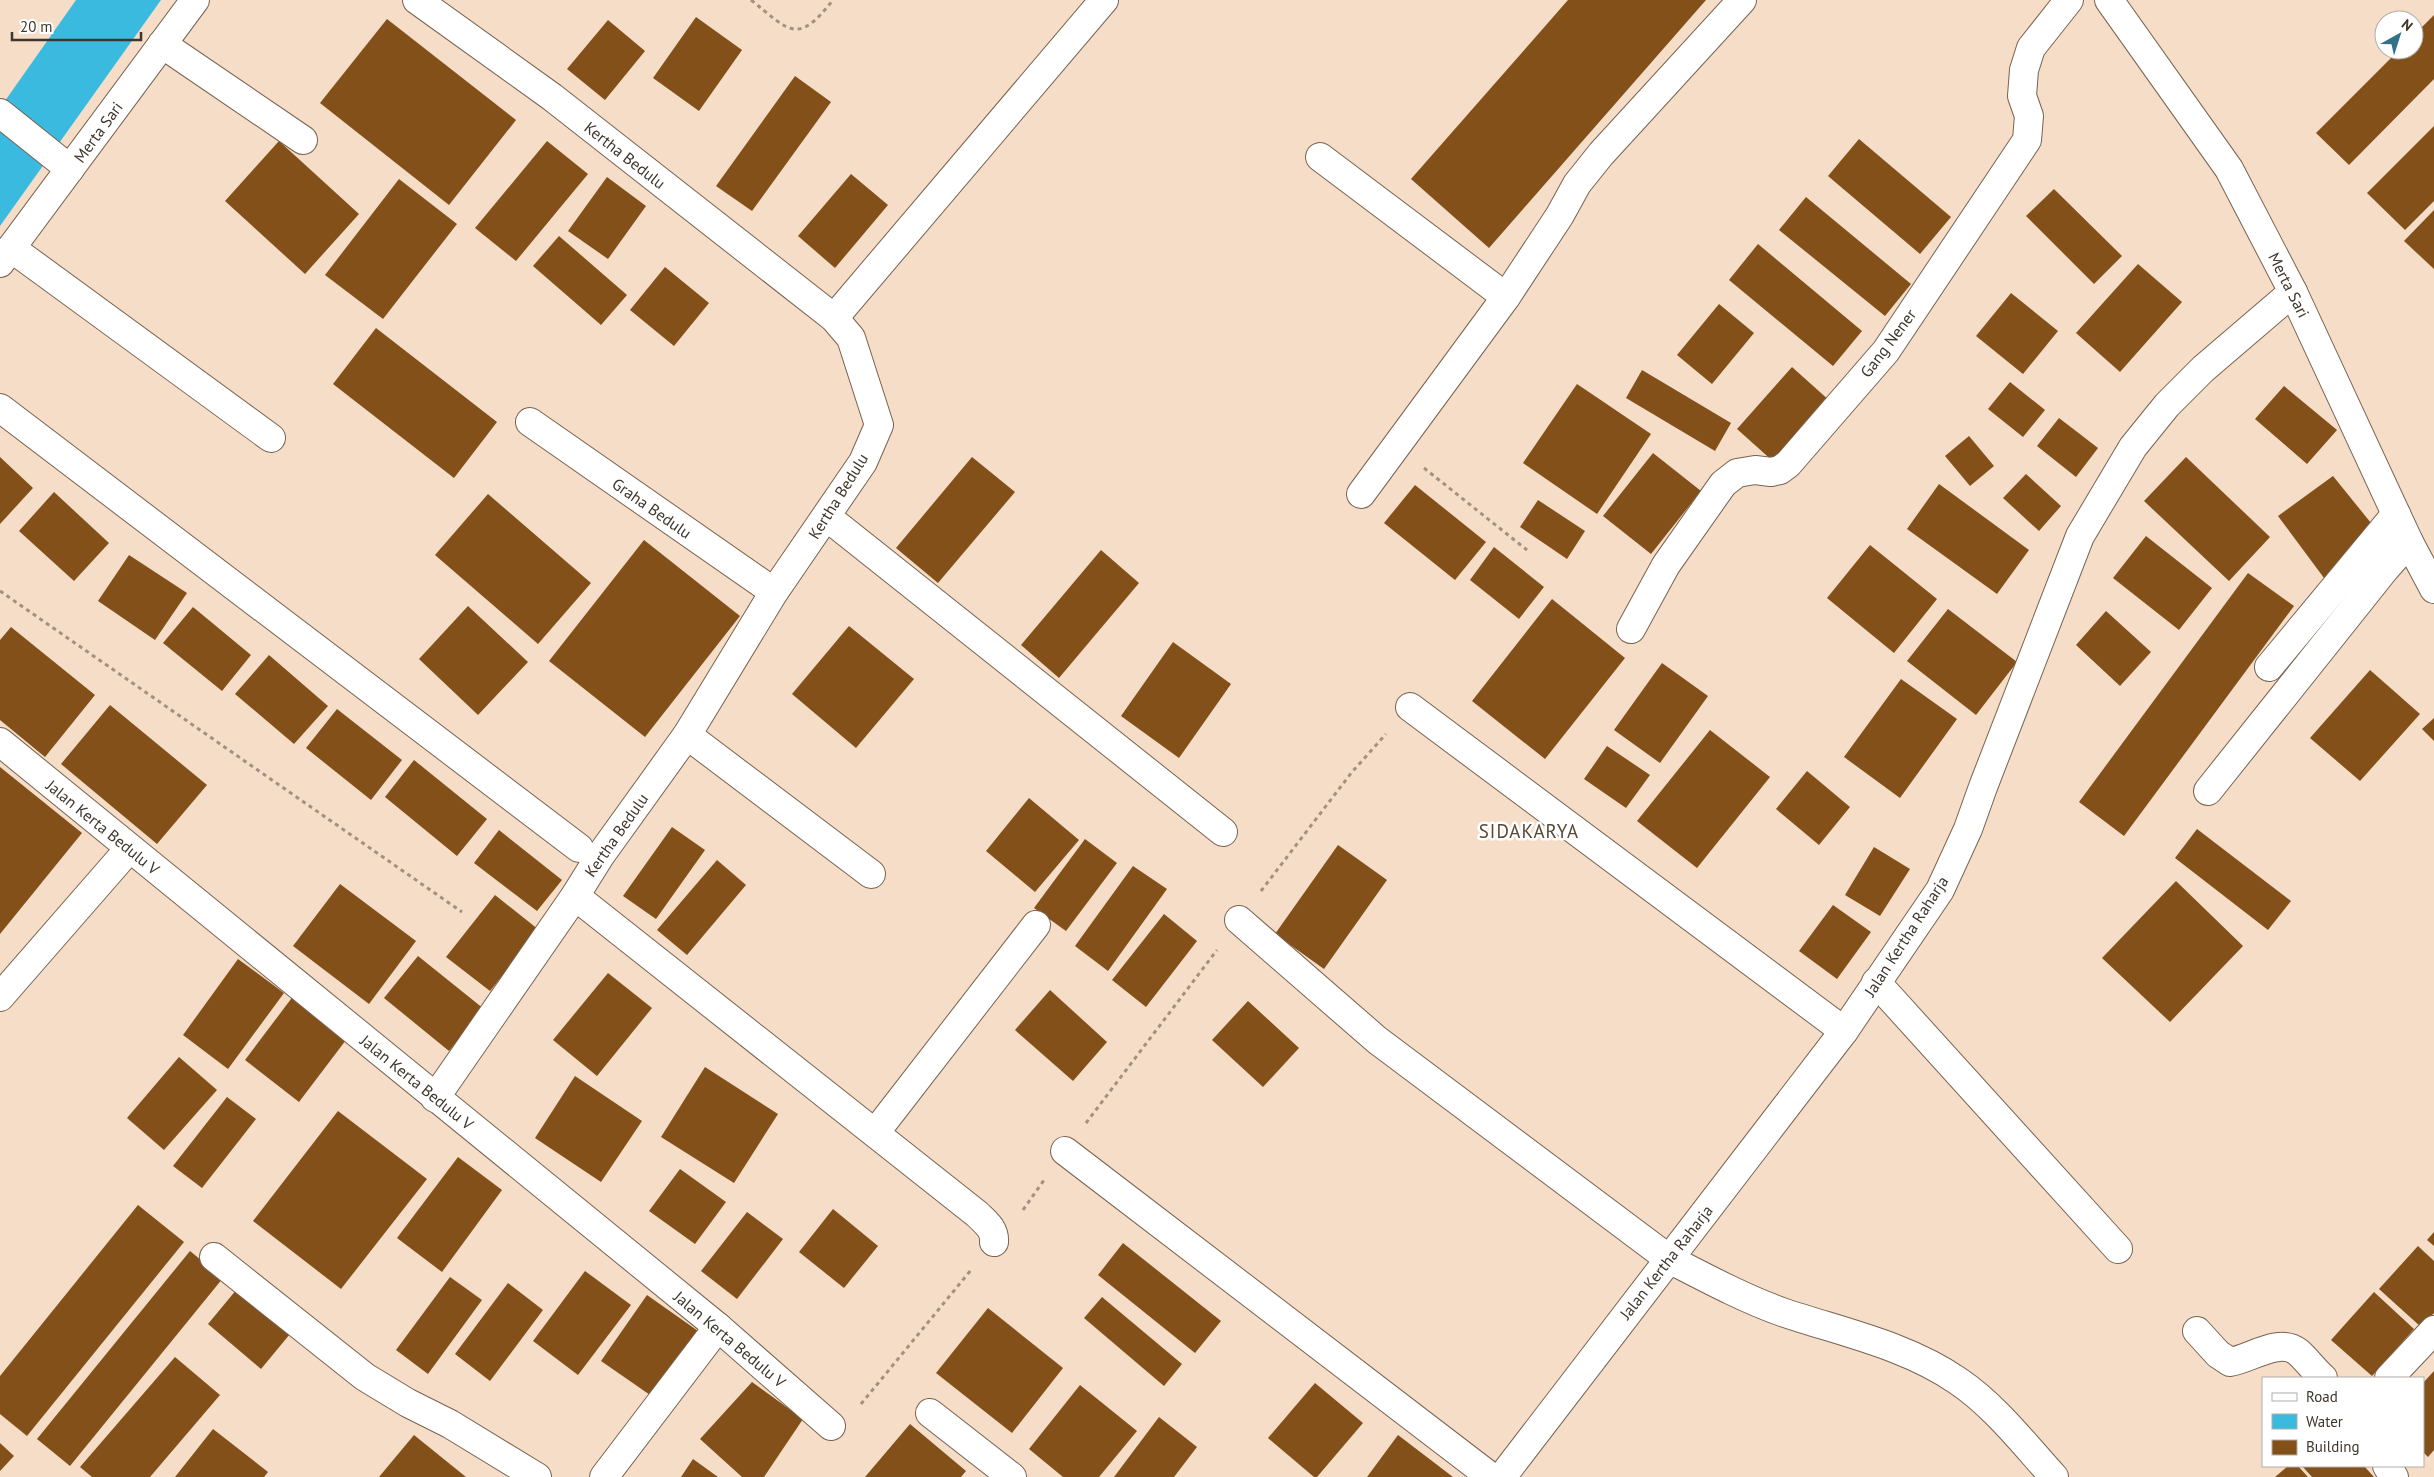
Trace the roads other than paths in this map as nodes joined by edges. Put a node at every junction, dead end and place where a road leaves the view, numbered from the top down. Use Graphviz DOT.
graph roads {
  1 [pos="195,0"];
  2 [pos="417,0"];
  3 [pos="1104,0"];
  4 [pos="1742,0"];
  5 [pos="2069,0"];
  6 [pos="2109,0"];
  7 [pos="162,44"];
  8 [pos="0,113"];
  9 [pos="304,140"];
  10 [pos="1320,157"];
  11 [pos="63,164"];
  12 [pos="6,255"];
  13 [pos="2293,292"];
  14 [pos="1506,297"];
  15 [pos="834,318"];
  16 [pos="0,408"];
  17 [pos="530,422"];
  18 [pos="270,438"];
  19 [pos="1361,494"];
  20 [pos="2396,514"];
  21 [pos="827,517"];
  22 [pos="2409,542"];
  23 [pos="2434,589"];
  24 [pos="774,592"];
  25 [pos="1631,629"];
  26 [pos="2269,667"];
  27 [pos="1410,707"];
  28 [pos="687,734"];
  29 [pos="0,742"];
  30 [pos="2208,791"];
  31 [pos="1223,832"];
  32 [pos="129,848"];
  33 [pos="579,848"];
  34 [pos="871,874"];
  35 [pos="575,896"];
  36 [pos="1239,920"];
  37 [pos="1036,925"];
  38 [pos="1876,982"];
  39 [pos="0,997"];
  40 [pos="1844,1031"];
  41 [pos="436,1098"];
  42 [pos="875,1133"];
  43 [pos="1065,1151"];
  44 [pos="994,1242"];
  45 [pos="2118,1249"];
  46 [pos="214,1256"];
  47 [pos="1670,1259"];
  48 [pos="718,1327"];
  49 [pos="2434,1330"];
  50 [pos="2197,1331"];
  51 [pos="2321,1377"];
  52 [pos="2390,1377"];
  53 [pos="930,1412"];
  54 [pos="831,1426"];
  55 [pos="536,1477"];
  56 [pos="604,1477"];
  57 [pos="1012,1477"];
  58 [pos="1491,1477"];
  59 [pos="1502,1477"];
  60 [pos="2054,1477"];
  1 -- 7 [label="street, Merta Sari"];
  2 -- 15 [label="street, Kertha Bedulu"];
  3 -- 15 [label="street"];
  4 -- 14 [label="street"];
  5 -- 25 [label="street, Gang Nener"];
  6 -- 13 [label="street, Merta Sari"];
  7 -- 9 [label="street"];
  7 -- 11 [label="street, Merta Sari"];
  8 -- 11 [label="street"];
  10 -- 14 [label="street"];
  11 -- 12 [label="street, Merta Sari"];
  12 -- 18 [label="street"];
  13 -- 20 [label="street, Merta Sari"];
  13 -- 38 [label="street, Jalan Kertha Raharja"];
  14 -- 19 [label="street"];
  15 -- 21 [label="street, Kertha Bedulu"];
  16 -- 33 [label="street"];
  17 -- 24 [label="street, Graha Bedulu"];
  20 -- 22 [label="street, Merta Sari"];
  20 -- 26 [label="street"];
  21 -- 24 [label="street, Kertha Bedulu"];
  21 -- 31 [label="street"];
  22 -- 23 [label="street, Merta Sari"];
  22 -- 30 [label="street"];
  24 -- 28 [label="street, Kertha Bedulu"];
  27 -- 40 [label="street"];
  28 -- 34 [label="street"];
  28 -- 35 [label="street, Kertha Bedulu"];
  29 -- 32 [label="street, Jalan Kerta Bedulu V"];
  32 -- 39 [label="street"];
  32 -- 41 [label="street, Jalan Kerta Bedulu V"];
  35 -- 41 [label="street, Kertha Bedulu"];
  35 -- 42 [label="street"];
  36 -- 47 [label="street"];
  37 -- 42 [label="street"];
  38 -- 40 [label="street, Jalan Kertha Raharja"];
  38 -- 45 [label="street"];
  40 -- 47 [label="street, Jalan Kertha Raharja"];
  41 -- 48 [label="street, Jalan Kerta Bedulu V"];
  42 -- 44 [label="street"];
  43 -- 58 [label="street"];
  46 -- 55 [label="street"];
  47 -- 59 [label="street, Jalan Kertha Raharja"];
  47 -- 60 [label="street"];
  48 -- 54 [label="street, Jalan Kerta Bedulu V"];
  48 -- 56 [label="street"];
  49 -- 52 [label="street"];
  50 -- 51 [label="street"];
  53 -- 57 [label="street"];
}
